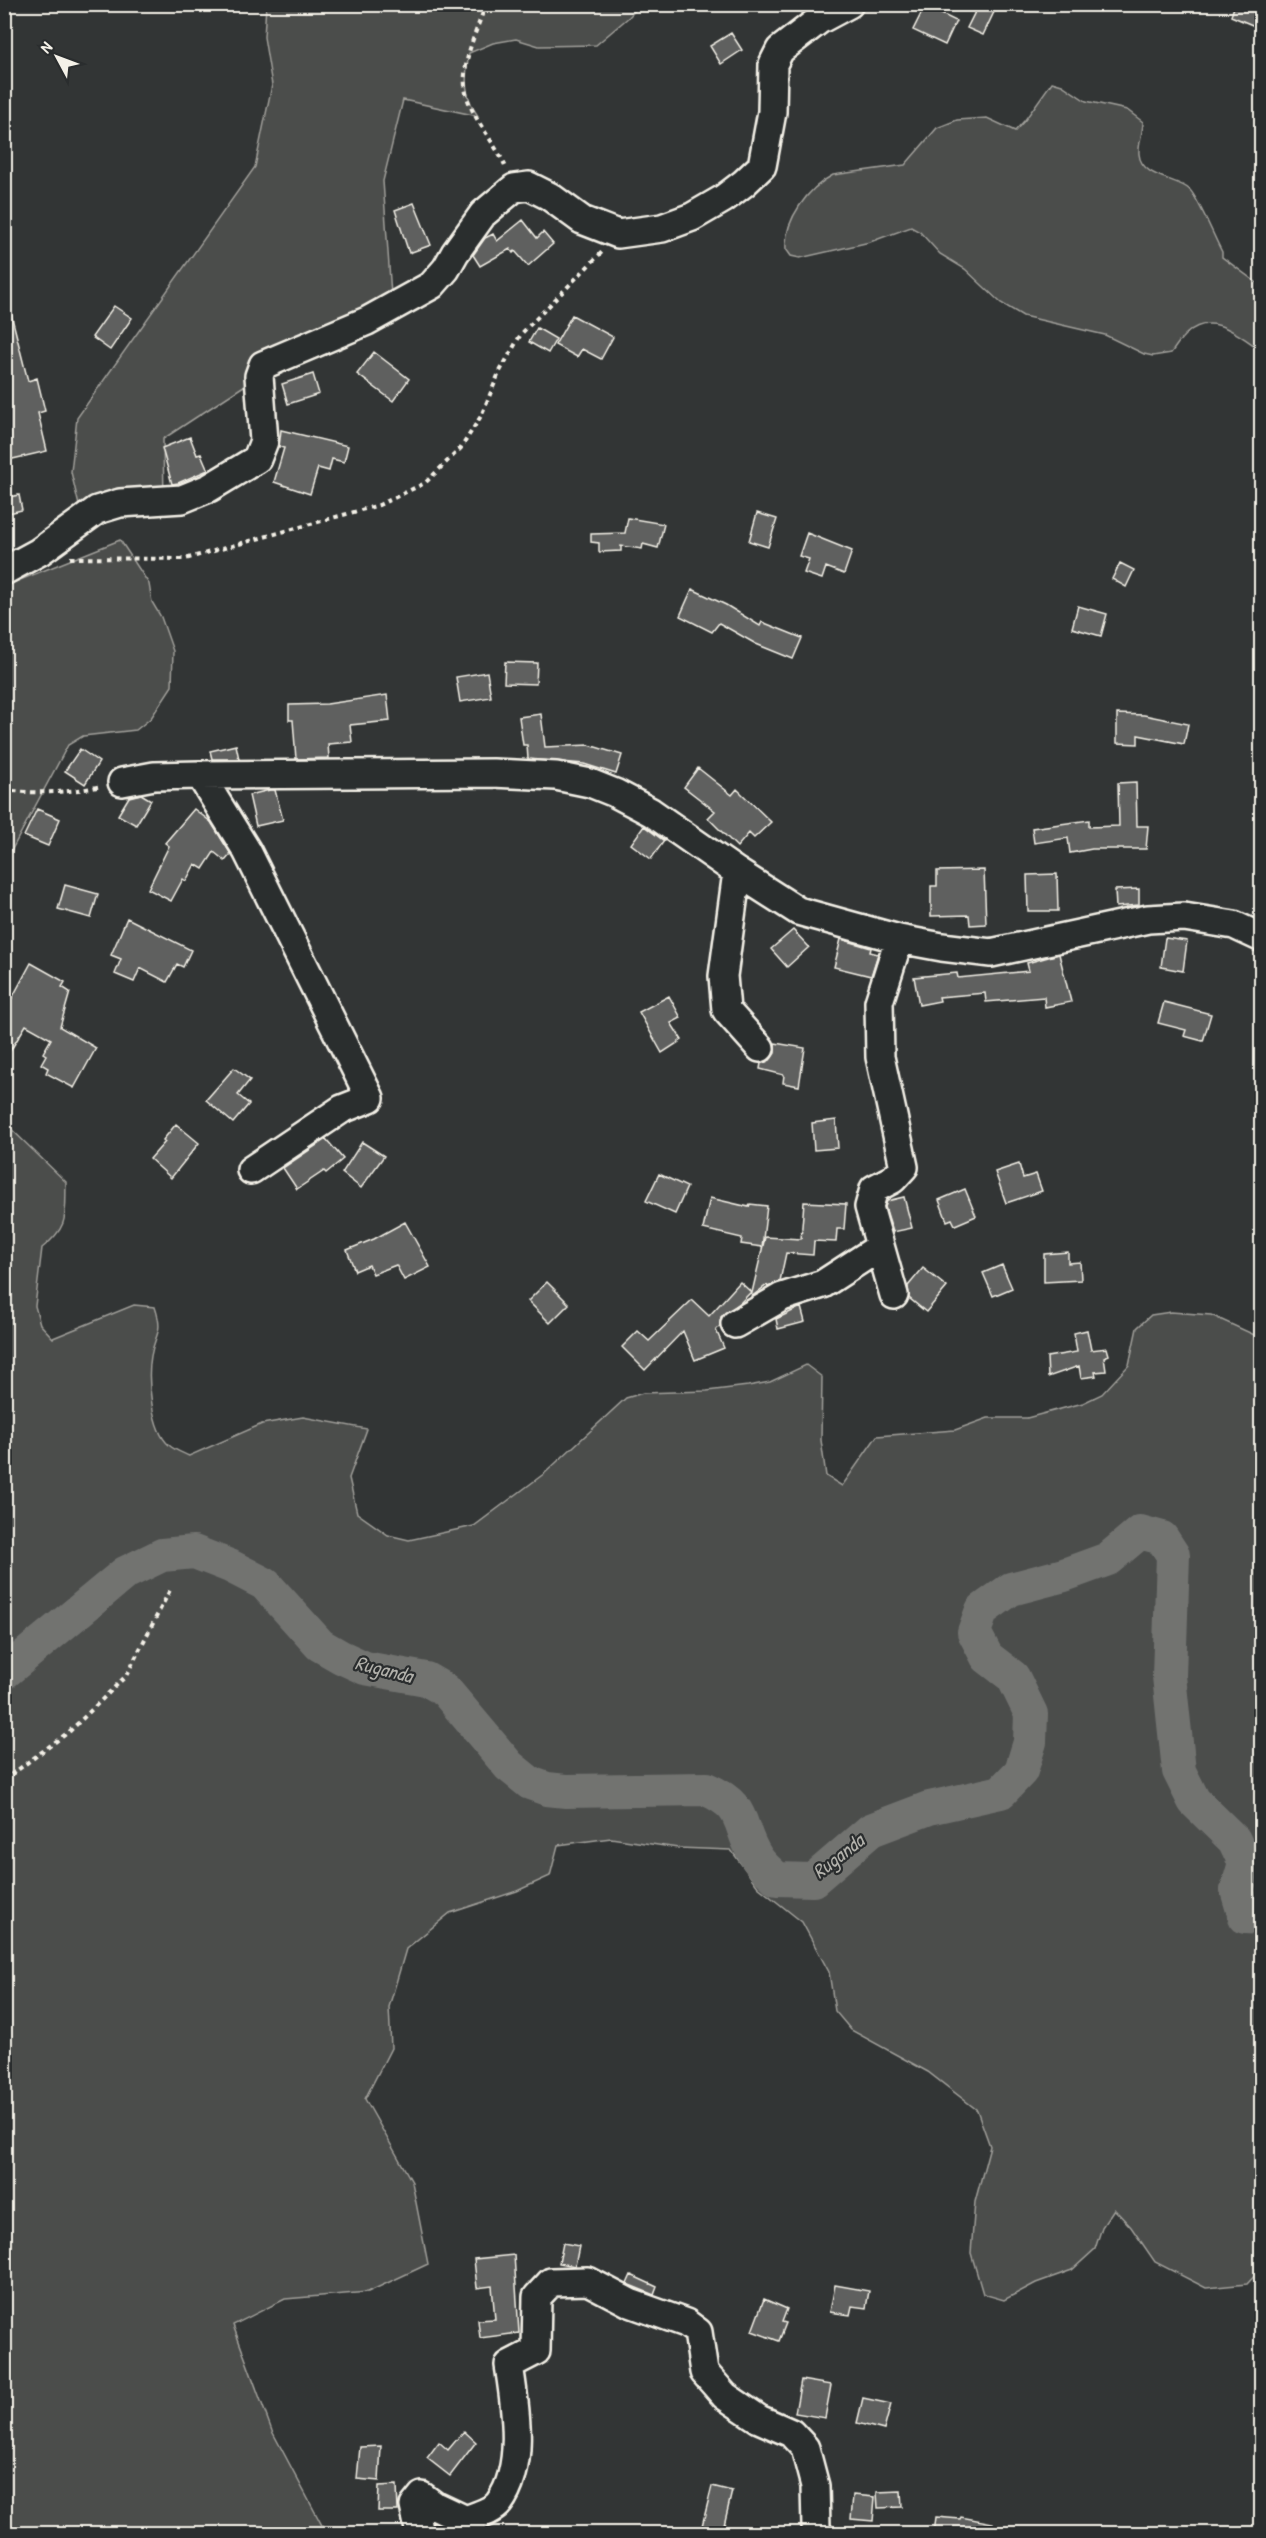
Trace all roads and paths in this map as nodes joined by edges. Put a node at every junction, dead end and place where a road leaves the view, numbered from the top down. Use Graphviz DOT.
graph roads {
  1 [pos="486,4"];
  2 [pos="849,4"];
  3 [pos="514,188"];
  4 [pos="618,234"];
  5 [pos="40,550"];
  6 [pos="4,571"];
  7 [pos="200,775"];
  8 [pos="122,782"];
  9 [pos="4,790"];
  10 [pos="737,872"];
  11 [pos="1262,938"];
  12 [pos="899,939"];
  13 [pos="760,1048"];
  14 [pos="251,1170"];
  15 [pos="880,1247"];
  16 [pos="894,1295"];
  17 [pos="735,1324"];
  18 [pos="170,1590"];
  19 [pos="4,1780"];
  20 [pos="420,2534"];
  21 [pos="819,2534"];
  1 -- 3 [label="path"];
  2 -- 4 [label="street"];
  3 -- 4 [label="street"];
  3 -- 5 [label="street"];
  4 -- 5 [label="path"];
  5 -- 6 [label="street"];
  7 -- 8 [label="street"];
  7 -- 10 [label="street"];
  7 -- 14 [label="street"];
  8 -- 9 [label="path"];
  10 -- 12 [label="street"];
  10 -- 13 [label="street"];
  11 -- 12 [label="street"];
  12 -- 15 [label="street"];
  15 -- 16 [label="street"];
  15 -- 17 [label="street"];
  18 -- 19 [label="path"];
  20 -- 21 [label="street"];
}
